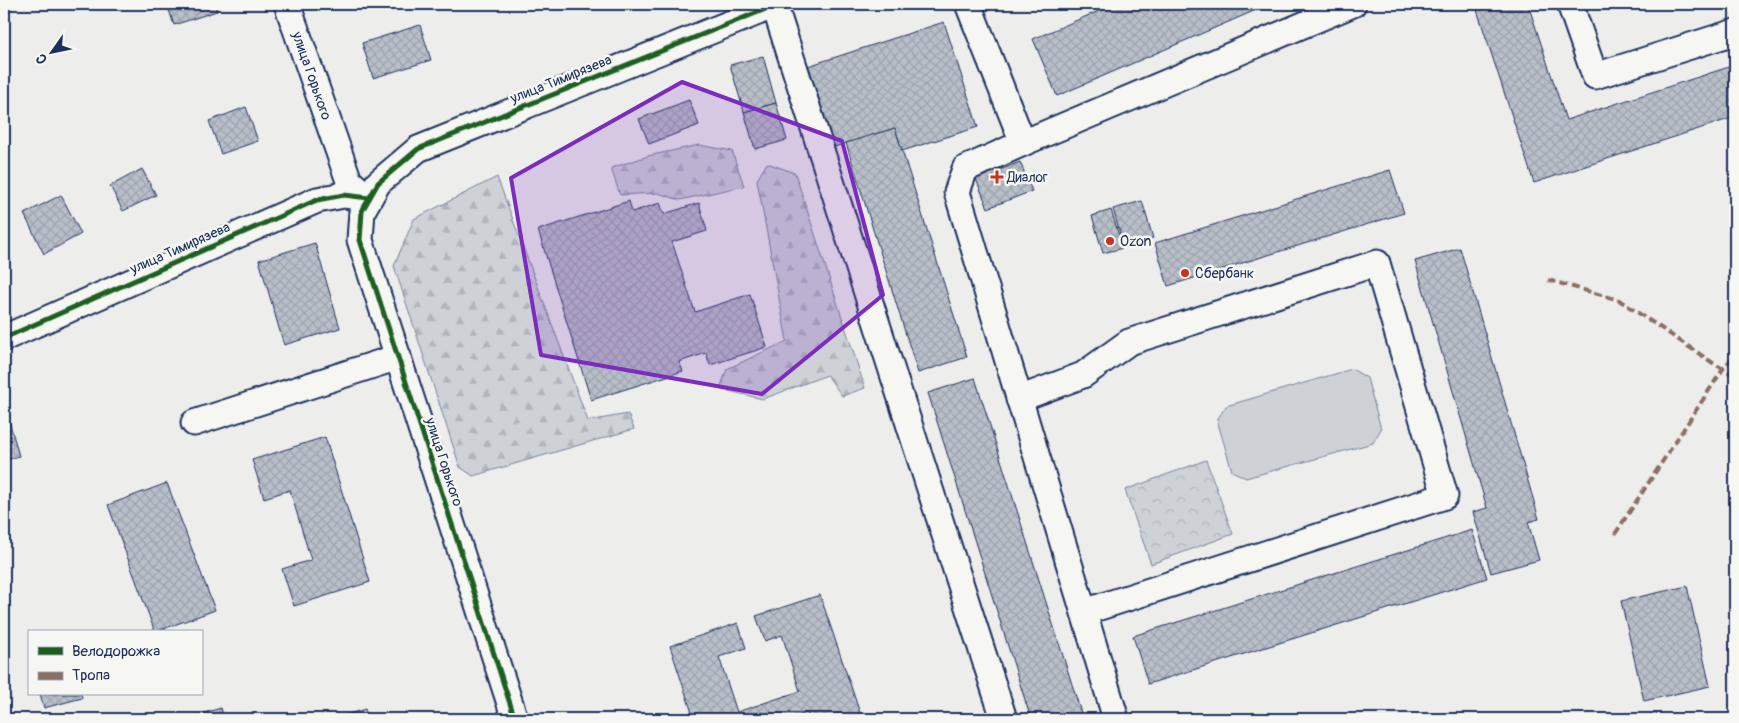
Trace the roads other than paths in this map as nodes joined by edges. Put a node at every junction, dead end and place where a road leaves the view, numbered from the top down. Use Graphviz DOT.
graph roads {
  1 [pos="287,4"];
  2 [pos="775,4"];
  3 [pos="968,4"];
  4 [pos="1353,4"];
  5 [pos="1570,4"];
  6 [pos="1735,32"];
  7 [pos="1023,143"];
  8 [pos="366,204"];
  9 [pos="4,338"];
  10 [pos="398,357"];
  11 [pos="1019,399"];
  12 [pos="194,423"];
  13 [pos="1084,612"];
  14 [pos="515,719"];
  15 [pos="1004,719"];
  16 [pos="1116,719"];
  1 -- 8 [label="street, улица Горького"];
  2 -- 8 [label="street, улица Тимирязева"];
  2 -- 15 [label="street"];
  3 -- 7 [label="street"];
  4 -- 7 [label="street"];
  5 -- 6 [label="street"];
  7 -- 11 [label="street"];
  8 -- 9 [label="street, улица Тимирязева"];
  8 -- 10 [label="street, улица Горького"];
  10 -- 12 [label="street"];
  10 -- 14 [label="street, улица Горького"];
  11 -- 13 [label="street"];
  11 -- 13 [label="street"];
  13 -- 16 [label="street"];
}
